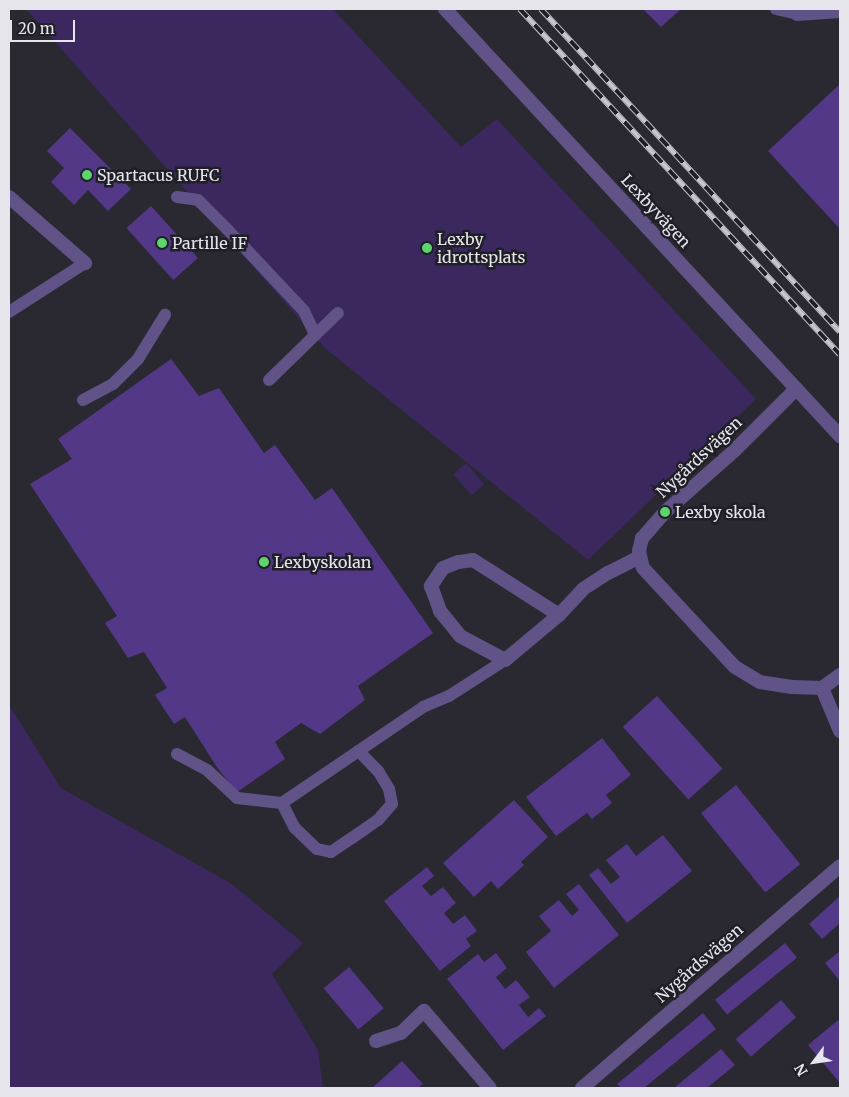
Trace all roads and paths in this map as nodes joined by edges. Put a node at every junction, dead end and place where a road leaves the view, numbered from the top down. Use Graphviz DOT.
graph roads {
  1 [pos="446,9"];
  2 [pos="776,9"];
  3 [pos="840,11"];
  4 [pos="797,14"];
  5 [pos="9,197"];
  6 [pos="177,197"];
  7 [pos="86,263"];
  8 [pos="9,312"];
  9 [pos="338,313"];
  10 [pos="165,315"];
  11 [pos="315,335"];
  12 [pos="269,380"];
  13 [pos="796,389"];
  14 [pos="83,400"];
  15 [pos="840,436"];
  16 [pos="640,557"];
  17 [pos="559,615"];
  18 [pos="506,660"];
  19 [pos="840,675"];
  20 [pos="822,688"];
  21 [pos="840,731"];
  22 [pos="359,751"];
  23 [pos="177,754"];
  24 [pos="282,803"];
  25 [pos="840,866"];
  26 [pos="376,1041"];
  27 [pos="490,1088"];
  28 [pos="582,1088"];
  1 -- 13 [label="street, Lexbyvägen"];
  2 -- 4 [label="lane"];
  3 -- 4 [label="street"];
  5 -- 7 [label="street"];
  6 -- 11 [label="lane"];
  7 -- 8 [label="lane"];
  9 -- 11 [label="lane"];
  10 -- 14 [label="lane"];
  11 -- 12 [label="lane"];
  13 -- 15 [label="street, Lexbyvägen"];
  13 -- 16 [label="street, Nygårdsvägen"];
  16 -- 17 [label="street"];
  16 -- 20 [label="street"];
  17 -- 18 [label="street"];
  17 -- 18 [label="street"];
  18 -- 22 [label="lane"];
  19 -- 20 [label="street"];
  20 -- 21 [label="street"];
  22 -- 24 [label="lane"];
  22 -- 24 [label="lane"];
  23 -- 24 [label="lane"];
  25 -- 28 [label="street, Nygårdsvägen"];
  26 -- 27 [label="street"];
}
